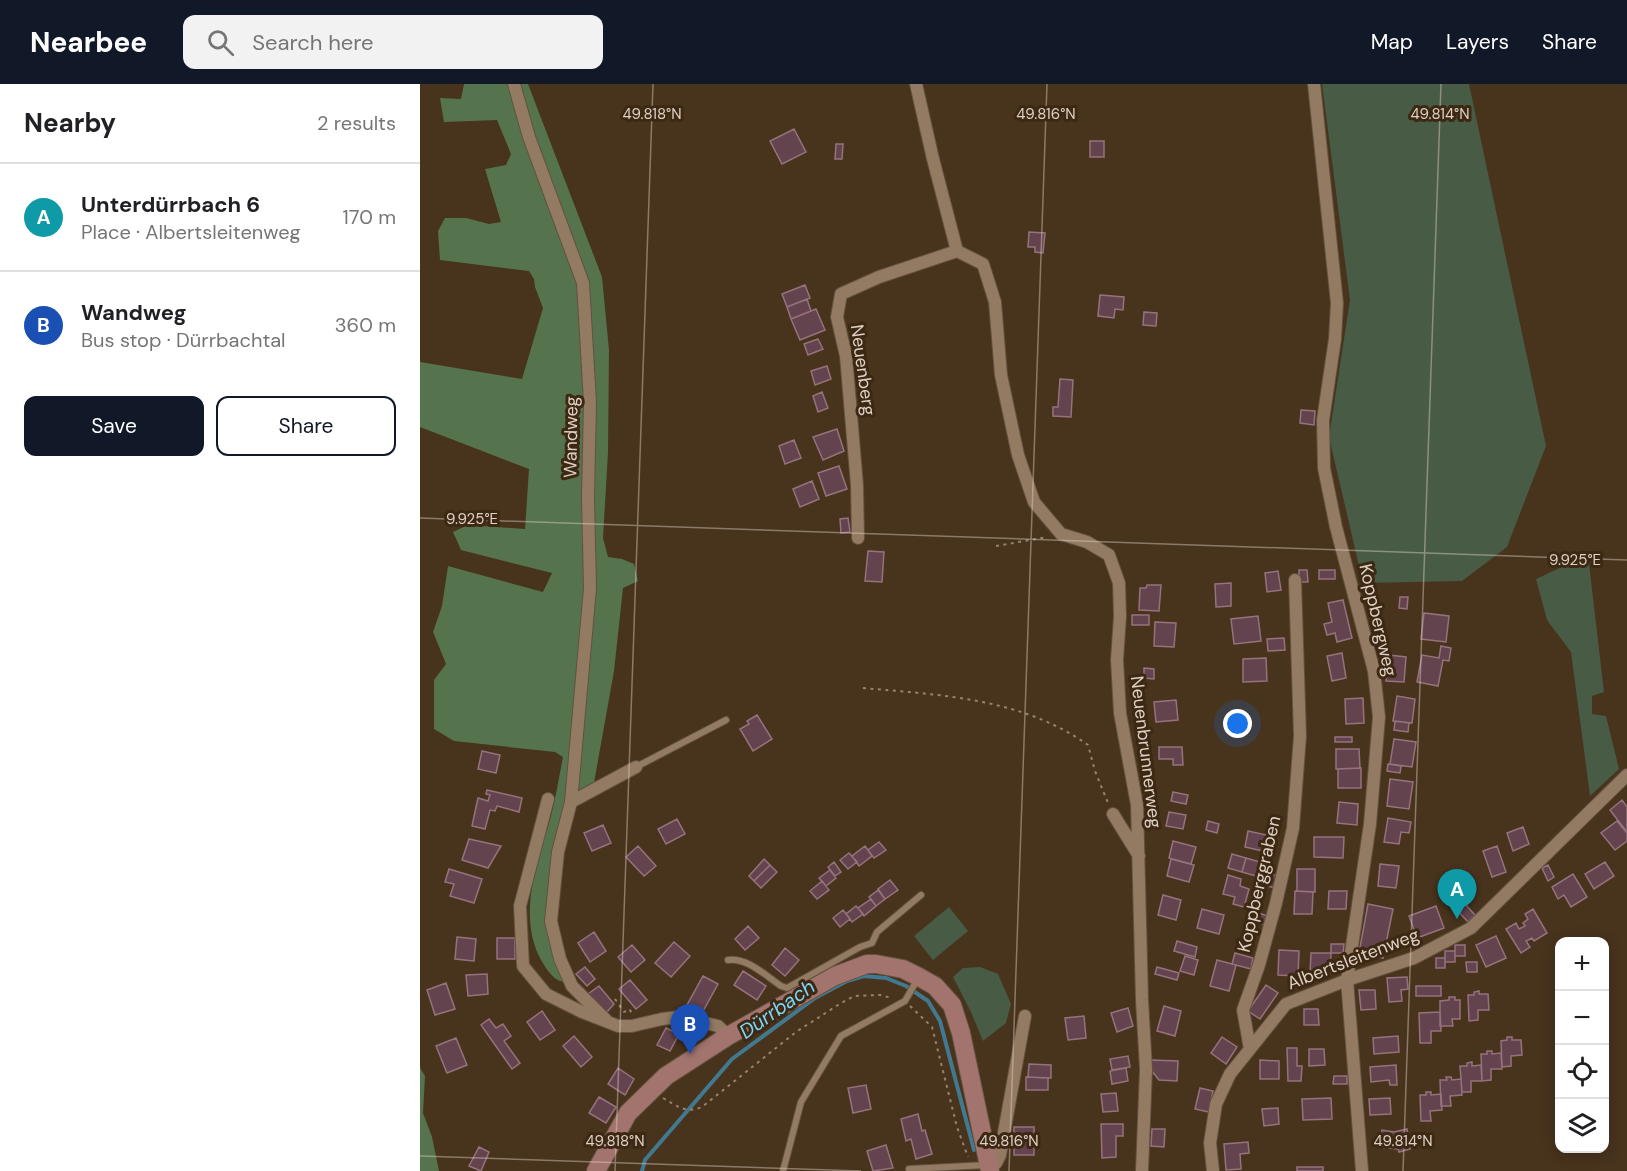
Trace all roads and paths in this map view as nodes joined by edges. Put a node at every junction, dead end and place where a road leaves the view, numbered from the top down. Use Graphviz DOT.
graph roads {
  1 [pos="514,84"];
  2 [pos="916,84"];
  3 [pos="1314,84"];
  4 [pos="957,251"];
  5 [pos="1061,534"];
  6 [pos="858,538"];
  7 [pos="996,546"];
  8 [pos="1295,580"];
  9 [pos="863,688"];
  10 [pos="726,720"];
  11 [pos="636,767"];
  12 [pos="1627,775"];
  13 [pos="548,799"];
  14 [pos="571,802"];
  15 [pos="1113,814"];
  16 [pos="1139,857"];
  17 [pos="921,895"];
  18 [pos="874,953"];
  19 [pos="728,960"];
  20 [pos="1347,980"];
  21 [pos="916,982"];
  22 [pos="615,999"];
  23 [pos="905,999"];
  24 [pos="1024,1016"];
  25 [pos="606,1020"];
  26 [pos="632,1026"];
  27 [pos="728,1036"];
  28 [pos="1250,1049"];
  29 [pos="656,1093"];
  30 [pos="983,1168"];
  31 [pos="1359,1169"];
  32 [pos="909,1170"];
  33 [pos="596,1171"];
  34 [pos="783,1171"];
  35 [pos="1142,1171"];
  36 [pos="1213,1171"];
  1 -- 14 [label="street, Wandweg"];
  2 -- 4 [label="street"];
  3 -- 20 [label="street, Koppbergweg"];
  4 -- 5 [label="street"];
  4 -- 6 [label="street, Neuenberg"];
  5 -- 7 [label="path"];
  5 -- 16 [label="street, Neuenbrunnerweg"];
  8 -- 28 [label="street, Koppberggraben"];
  9 -- 15 [label="path"];
  10 -- 11 [label="lane"];
  11 -- 14 [label="street"];
  12 -- 20 [label="street, Albertsleitenweg"];
  13 -- 25 [label="street"];
  14 -- 25 [label="street, Wandweg"];
  15 -- 16 [label="street"];
  16 -- 35 [label="street, Neuenbrunnerweg"];
  17 -- 18 [label="lane"];
  18 -- 19 [label="lane"];
  18 -- 21 [label="street"];
  18 -- 27 [label="street"];
  20 -- 28 [label="street, Albertsleitenweg"];
  20 -- 31 [label="street, Koppbergweg"];
  21 -- 23 [label="lane"];
  21 -- 30 [label="street"];
  22 -- 26 [label="path"];
  23 -- 29 [label="path"];
  23 -- 30 [label="path"];
  23 -- 34 [label="lane"];
  24 -- 30 [label="street"];
  25 -- 26 [label="street"];
  26 -- 27 [label="street"];
  27 -- 29 [label="street"];
  28 -- 36 [label="street, Albertsleitenweg"];
  29 -- 33 [label="street"];
  30 -- 32 [label="lane"];
}
